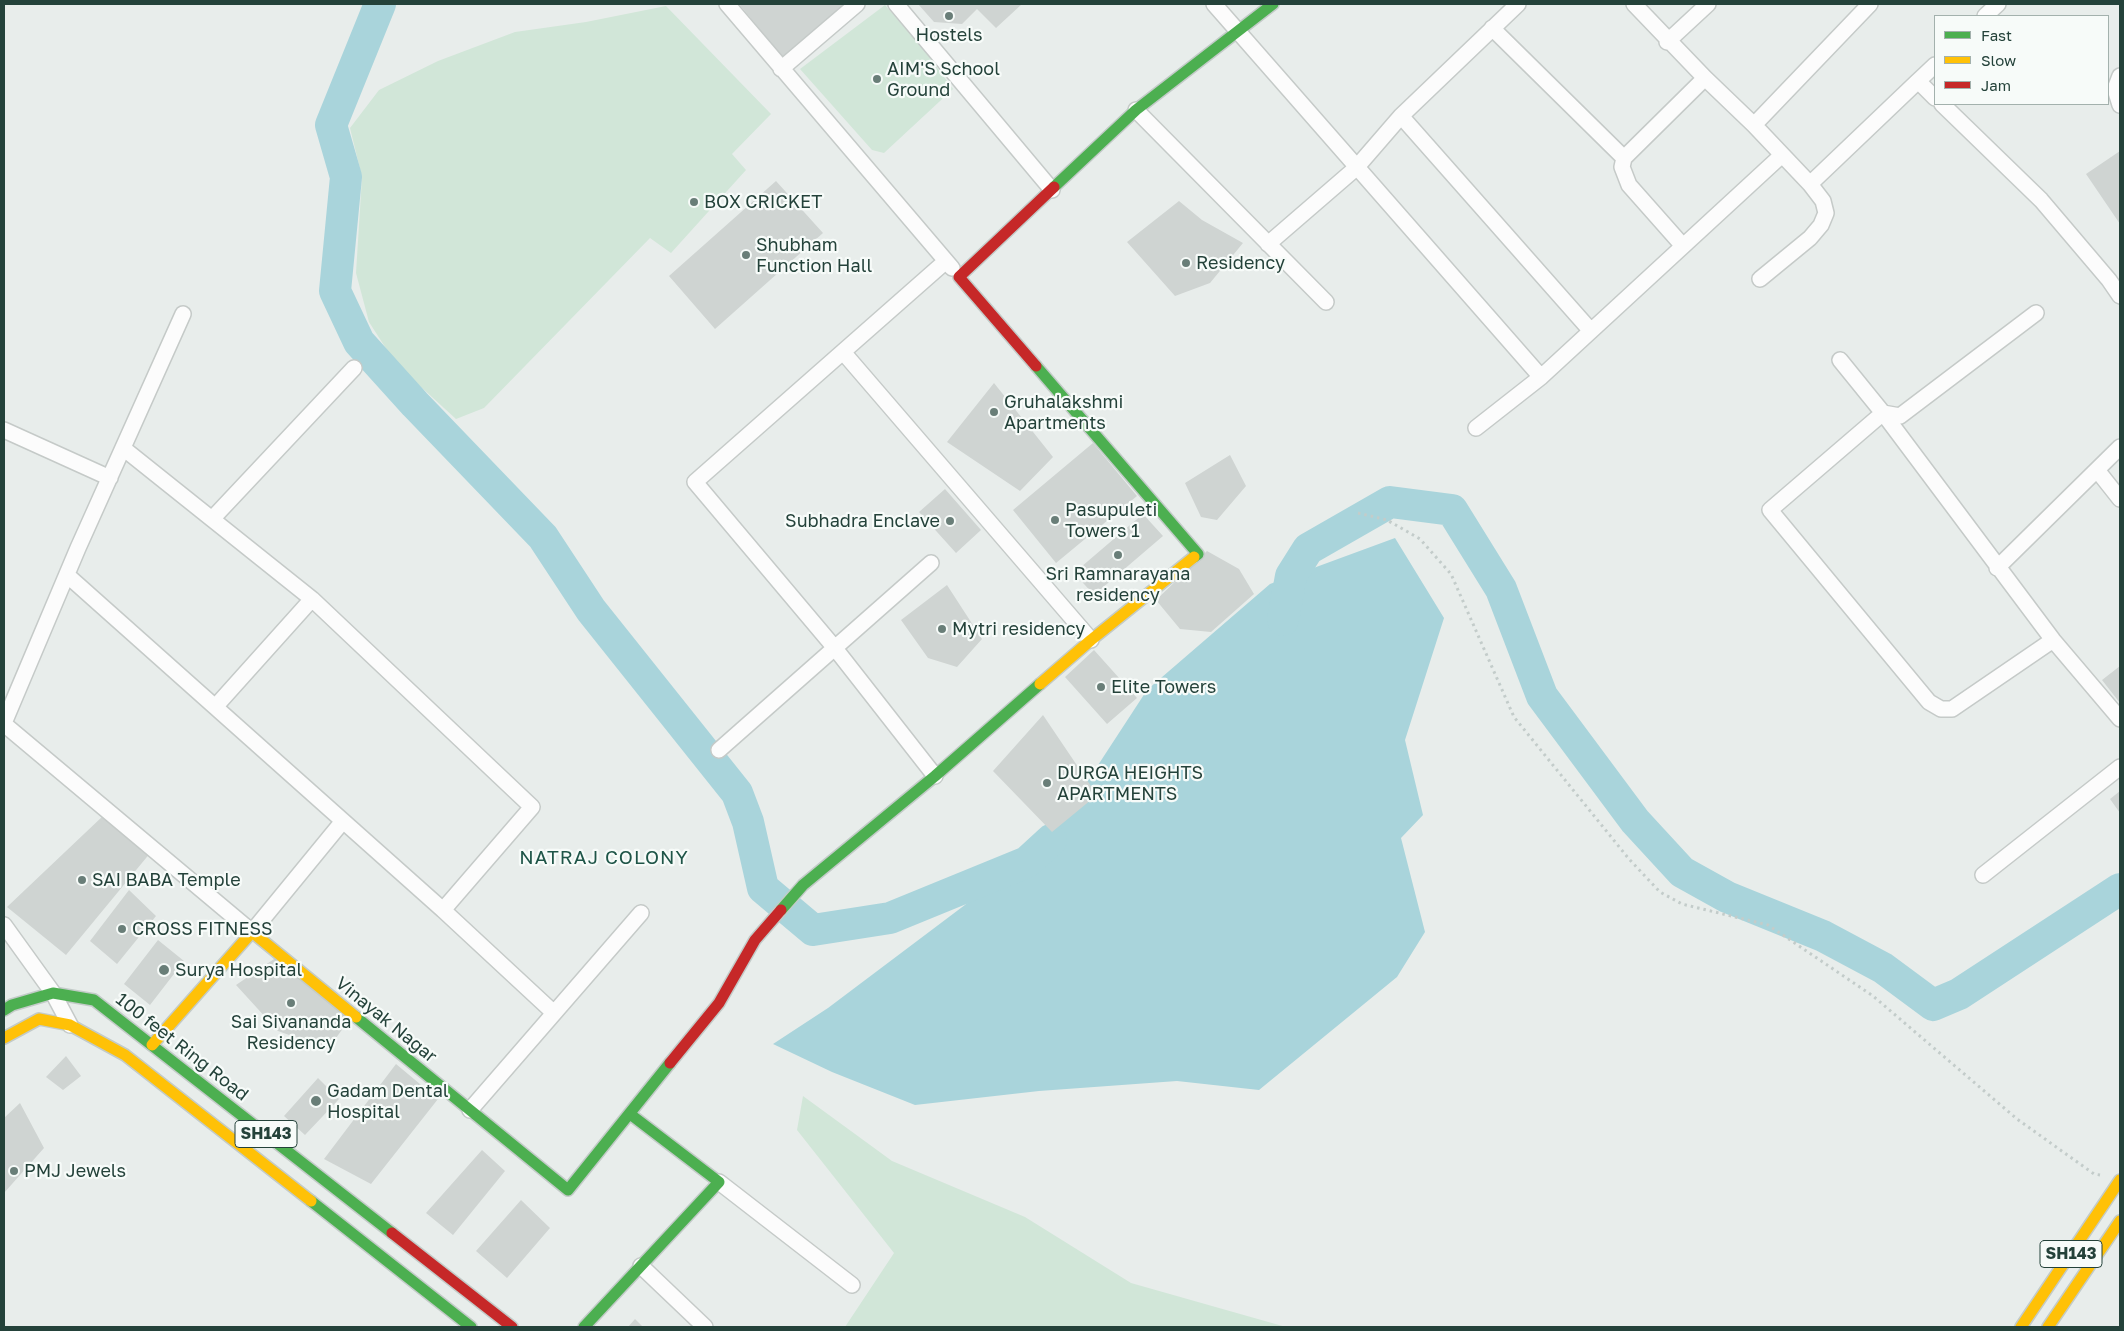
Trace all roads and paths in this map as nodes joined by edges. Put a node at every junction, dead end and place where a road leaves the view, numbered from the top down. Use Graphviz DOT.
graph roads {
  1 [pos="727,4"];
  2 [pos="857,4"];
  3 [pos="896,4"];
  4 [pos="1214,4"];
  5 [pos="1273,4"];
  6 [pos="1518,4"];
  7 [pos="1634,4"];
  8 [pos="1708,4"];
  9 [pos="1870,4"];
  10 [pos="1998,4"];
  11 [pos="1986,15"];
  12 [pos="1492,28"];
  13 [pos="1237,32"];
  14 [pos="1668,42"];
  15 [pos="1934,66"];
  16 [pos="781,70"];
  17 [pos="2120,76"];
  18 [pos="1704,78"];
  19 [pos="1918,81"];
  20 [pos="1934,97"];
  21 [pos="1943,105"];
  22 [pos="2120,105"];
  23 [pos="1136,110"];
  24 [pos="1401,116"];
  25 [pos="1754,125"];
  26 [pos="1782,155"];
  27 [pos="1624,158"];
  28 [pos="1356,168"];
  29 [pos="1810,184"];
  30 [pos="1052,190"];
  31 [pos="1268,244"];
  32 [pos="1683,246"];
  33 [pos="946,262"];
  34 [pos="959,277"];
  35 [pos="1760,279"];
  36 [pos="2120,296"];
  37 [pos="1326,302"];
  38 [pos="2036,312"];
  39 [pos="183,314"];
  40 [pos="1591,331"];
  41 [pos="843,352"];
  42 [pos="1840,360"];
  43 [pos="354,368"];
  44 [pos="1541,377"];
  45 [pos="1883,413"];
  46 [pos="1476,428"];
  47 [pos="4,430"];
  48 [pos="2120,447"];
  49 [pos="123,448"];
  50 [pos="2097,470"];
  51 [pos="110,478"];
  52 [pos="2120,500"];
  53 [pos="1358,513"];
  54 [pos="212,519"];
  55 [pos="931,563"];
  56 [pos="1997,568"];
  57 [pos="66,575"];
  58 [pos="312,599"];
  59 [pos="1091,640"];
  60 [pos="2053,640"];
  61 [pos="834,647"];
  62 [pos="216,706"];
  63 [pos="2120,719"];
  64 [pos="4,724"];
  65 [pos="719,750"];
  66 [pos="2120,767"];
  67 [pos="935,776"];
  68 [pos="344,821"];
  69 [pos="1983,875"];
  70 [pos="443,910"];
  71 [pos="641,913"];
  72 [pos="4,925"];
  73 [pos="252,932"];
  74 [pos="53,993"];
  75 [pos="4,1010"];
  76 [pos="554,1013"];
  77 [pos="70,1025"];
  78 [pos="4,1038"];
  79 [pos="152,1045"];
  80 [pos="470,1110"];
  81 [pos="630,1114"];
  82 [pos="2102,1175"];
  83 [pos="2120,1180"];
  84 [pos="719,1182"];
  85 [pos="2120,1221"];
  86 [pos="640,1266"];
  87 [pos="852,1285"];
  88 [pos="471,1327"];
  89 [pos="512,1327"];
  90 [pos="584,1327"];
  91 [pos="705,1327"];
  92 [pos="2021,1327"];
  93 [pos="2048,1327"];
  1 -- 16 [label="street"];
  2 -- 16 [label="street"];
  3 -- 30 [label="street"];
  4 -- 13 [label="street"];
  5 -- 13 [label="street"];
  6 -- 12 [label="street"];
  7 -- 14 [label="street"];
  8 -- 14 [label="street"];
  9 -- 25 [label="street"];
  10 -- 11 [label="street"];
  12 -- 24 [label="street"];
  12 -- 27 [label="street"];
  13 -- 23 [label="street"];
  13 -- 28 [label="street"];
  14 -- 18 [label="street"];
  15 -- 19 [label="street"];
  16 -- 33 [label="street"];
  17 -- 22 [label="street"];
  18 -- 25 [label="street"];
  18 -- 27 [label="street"];
  19 -- 20 [label="street"];
  19 -- 29 [label="street"];
  21 -- 36 [label="street"];
  23 -- 30 [label="street"];
  23 -- 31 [label="street"];
  24 -- 28 [label="street"];
  24 -- 40 [label="street"];
  25 -- 26 [label="street"];
  26 -- 29 [label="street"];
  26 -- 32 [label="street"];
  27 -- 32 [label="street"];
  28 -- 31 [label="street"];
  28 -- 44 [label="street"];
  29 -- 35 [label="street"];
  30 -- 34 [label="street"];
  31 -- 37 [label="street"];
  32 -- 40 [label="street"];
  33 -- 34 [label="street"];
  33 -- 41 [label="street"];
  34 -- 59 [label="street"];
  38 -- 45 [label="street"];
  39 -- 49 [label="street"];
  40 -- 44 [label="street"];
  41 -- 59 [label="street"];
  41 -- 61 [label="street"];
  42 -- 45 [label="street"];
  43 -- 54 [label="street"];
  44 -- 46 [label="street"];
  45 -- 56 [label="street"];
  45 -- 60 [label="street"];
  47 -- 51 [label="street"];
  48 -- 50 [label="street"];
  49 -- 51 [label="street"];
  49 -- 54 [label="street"];
  50 -- 52 [label="street"];
  50 -- 56 [label="street"];
  51 -- 57 [label="street"];
  53 -- 82 [label="path"];
  54 -- 58 [label="street"];
  55 -- 61 [label="street"];
  56 -- 60 [label="street"];
  57 -- 62 [label="street"];
  57 -- 64 [label="street"];
  58 -- 62 [label="street"];
  58 -- 70 [label="street"];
  59 -- 67 [label="street"];
  60 -- 63 [label="street"];
  61 -- 65 [label="street"];
  61 -- 67 [label="street"];
  62 -- 68 [label="street"];
  64 -- 73 [label="street"];
  66 -- 69 [label="street"];
  67 -- 81 [label="street"];
  68 -- 70 [label="street"];
  68 -- 73 [label="street"];
  70 -- 76 [label="street"];
  71 -- 76 [label="street"];
  72 -- 74 [label="street"];
  73 -- 79 [label="street"];
  73 -- 80 [label="street, Vinayak Nagar"];
  74 -- 75 [label="street, 100 feet Ring Road / SH143"];
  74 -- 77 [label="street"];
  74 -- 79 [label="street, 100 feet Ring Road / SH143"];
  76 -- 80 [label="street"];
  77 -- 78 [label="street, SH143"];
  77 -- 88 [label="street, SH143"];
  79 -- 89 [label="street, 100 feet Ring Road / SH143"];
  80 -- 81 [label="street, Vinayak Nagar"];
  81 -- 84 [label="street"];
  83 -- 92 [label="street, SH143"];
  84 -- 86 [label="street"];
  84 -- 87 [label="street"];
  85 -- 93 [label="street, SH143"];
  86 -- 90 [label="street"];
  86 -- 91 [label="street"];
}
